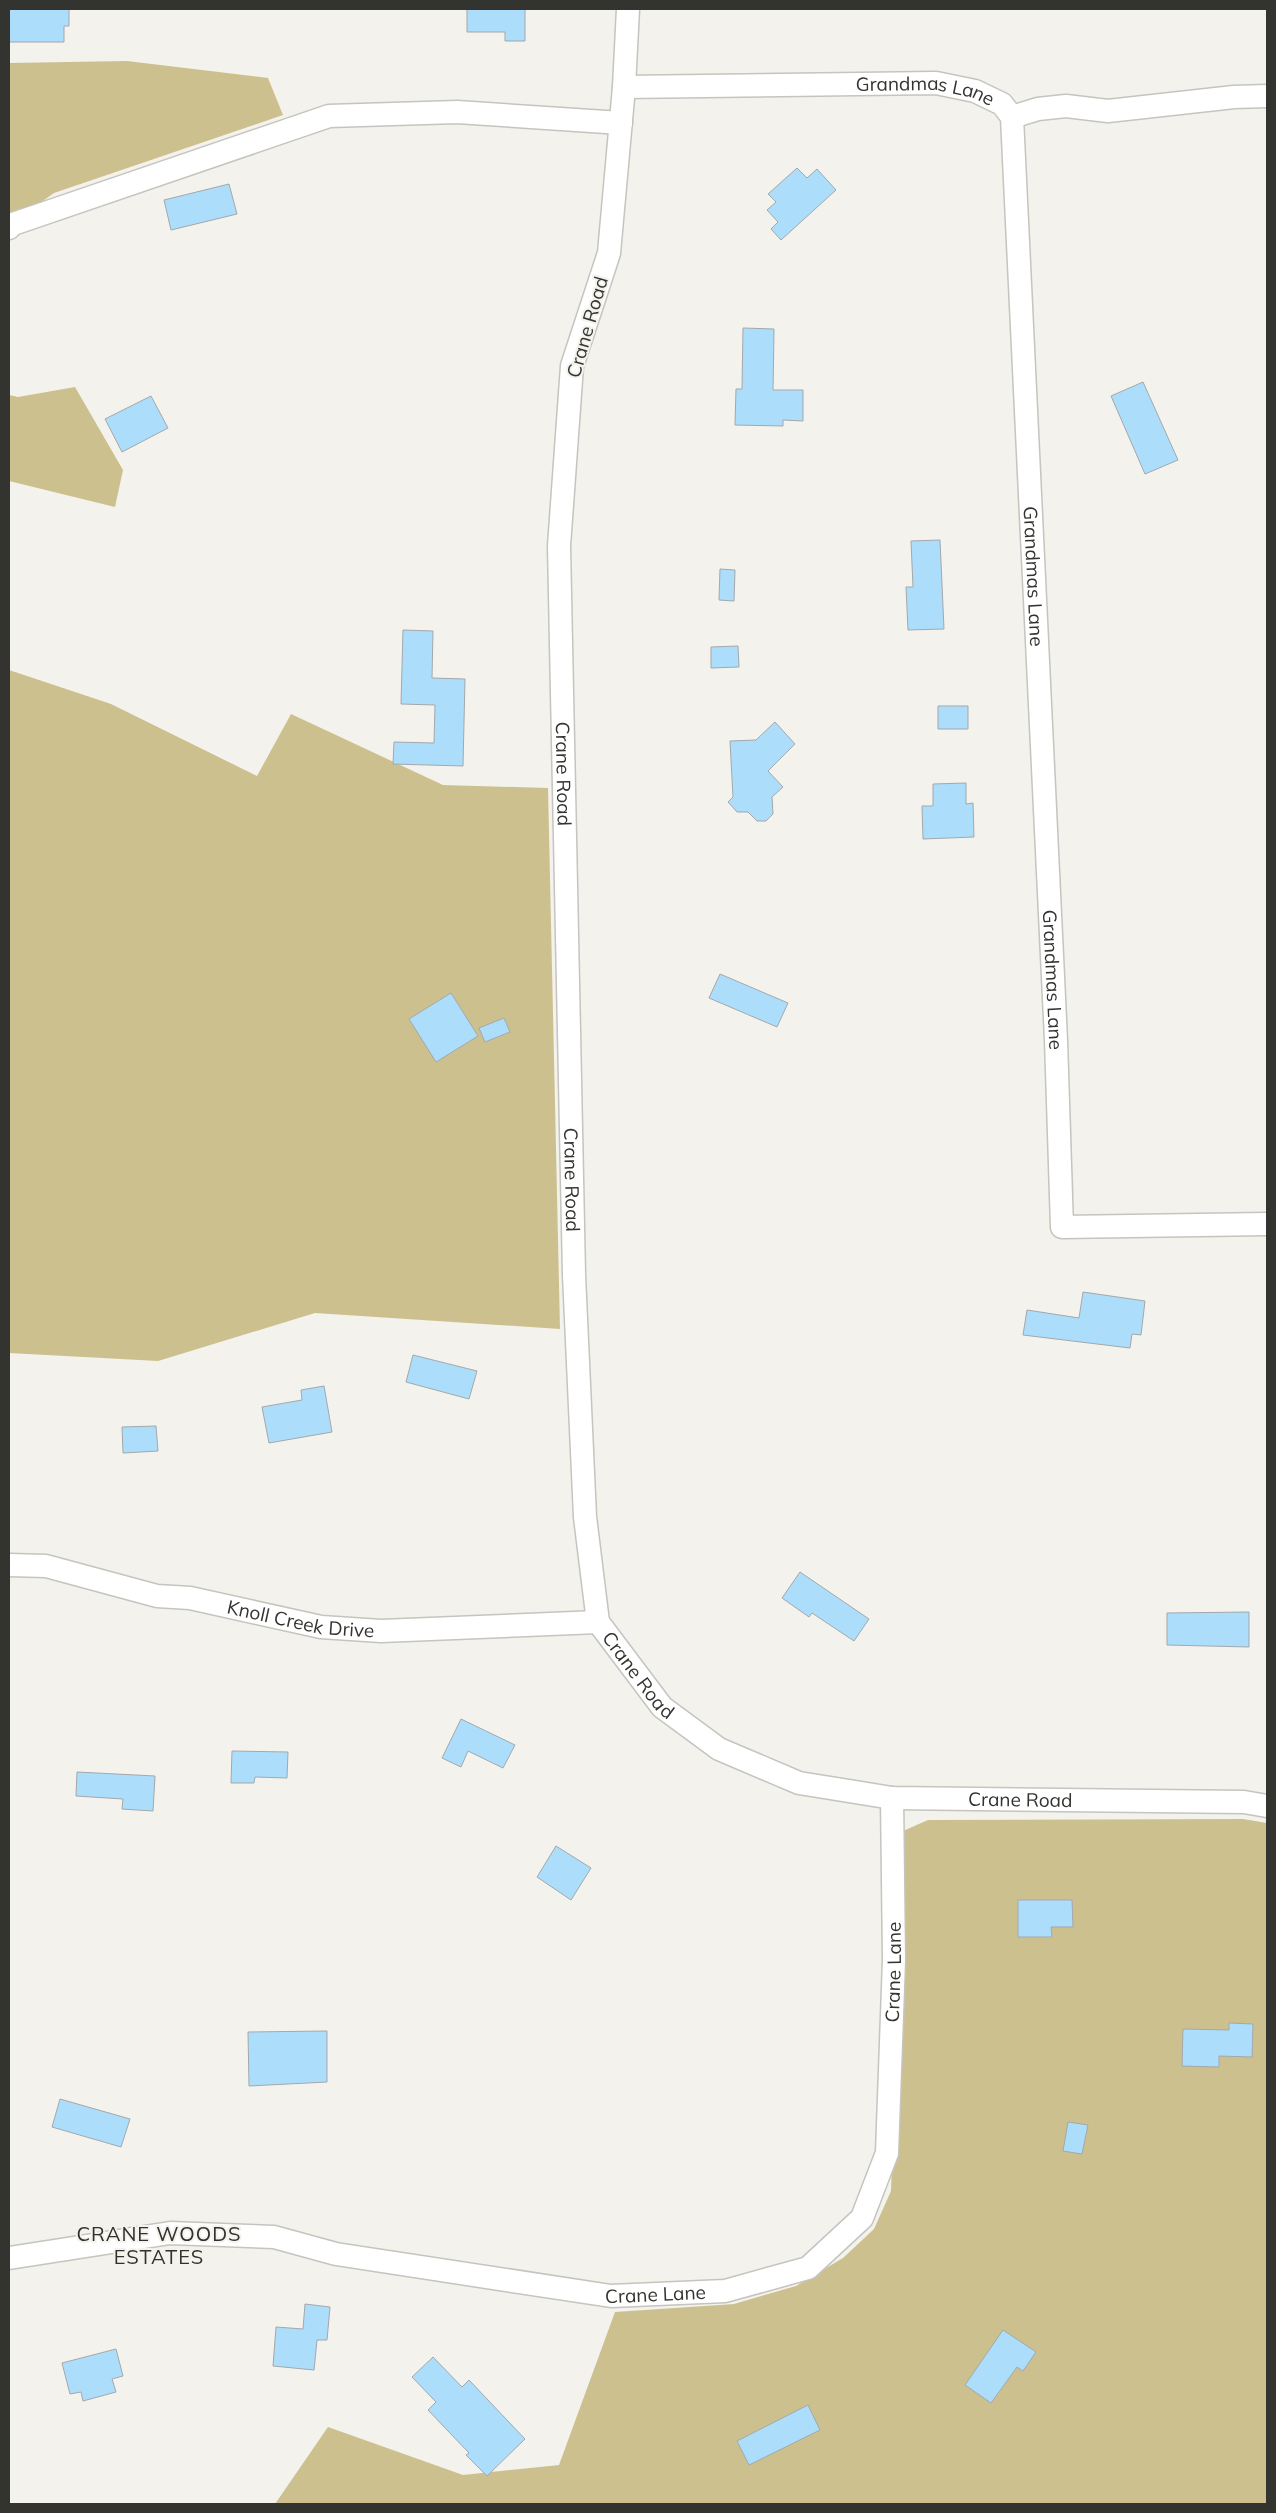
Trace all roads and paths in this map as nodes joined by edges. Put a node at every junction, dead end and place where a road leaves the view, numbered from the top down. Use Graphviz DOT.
graph roads {
  1 [pos="628,9"];
  2 [pos="624,87"];
  3 [pos="1267,96"];
  4 [pos="1012,116"];
  5 [pos="620,123"];
  6 [pos="9,228"];
  7 [pos="1267,1224"];
  8 [pos="9,1565"];
  9 [pos="598,1622"];
  10 [pos="892,1798"];
  11 [pos="1267,1806"];
  12 [pos="9,2258"];
  1 -- 2 [label="street, Crane Road"];
  2 -- 4 [label="street, Grandmas Lane"];
  2 -- 5 [label="street, Crane Road"];
  3 -- 4 [label="street"];
  4 -- 7 [label="street, Grandmas Lane"];
  5 -- 6 [label="street"];
  5 -- 9 [label="street, Crane Road"];
  8 -- 9 [label="street, Knoll Creek Drive"];
  9 -- 10 [label="street, Crane Road"];
  10 -- 11 [label="street, Crane Road"];
  10 -- 12 [label="street, Crane Lane"];
}
